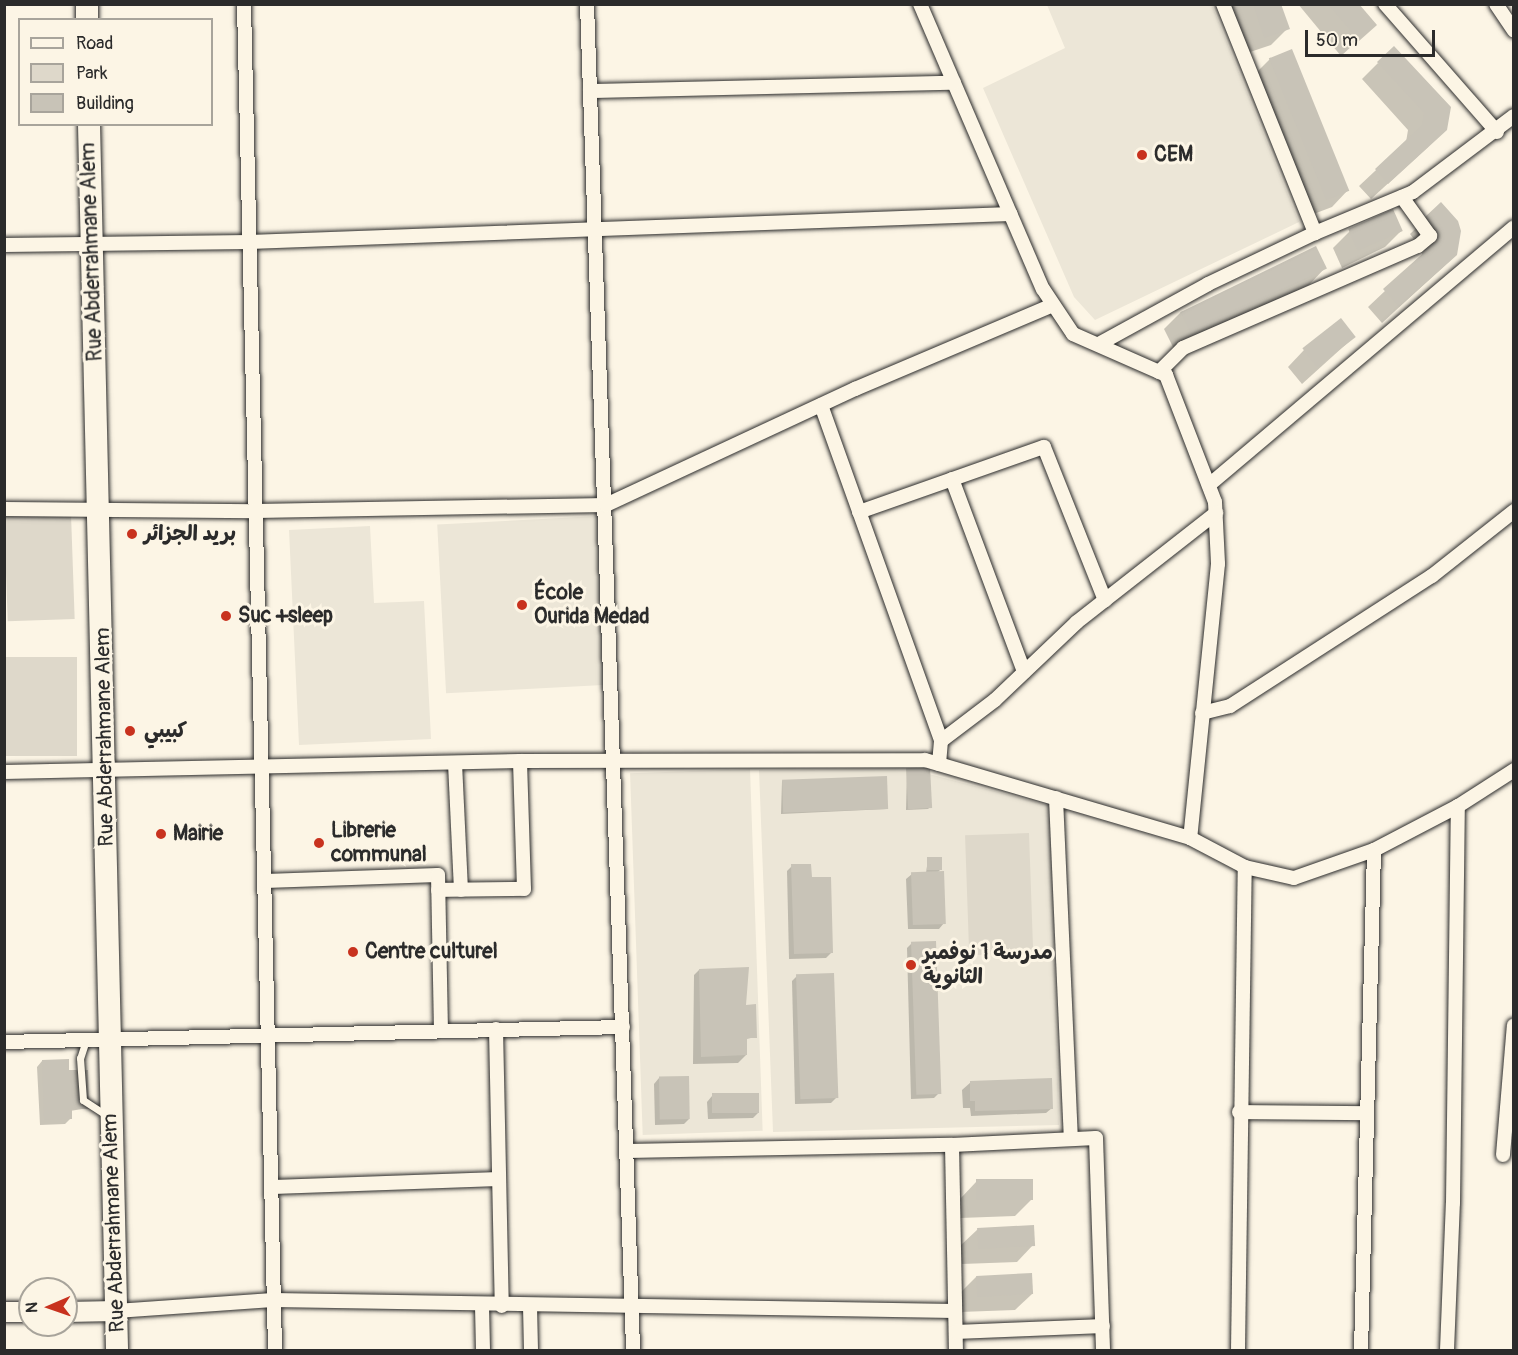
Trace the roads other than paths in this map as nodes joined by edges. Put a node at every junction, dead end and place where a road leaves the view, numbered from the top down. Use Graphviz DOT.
graph roads {
  1 [pos="244,4"];
  2 [pos="586,4"];
  3 [pos="920,4"];
  4 [pos="1223,4"];
  5 [pos="1385,4"];
  6 [pos="1496,4"];
  7 [pos="1514,31"];
  8 [pos="954,83"];
  9 [pos="590,90"];
  10 [pos="1514,116"];
  11 [pos="89,126"];
  12 [pos="1497,132"];
  13 [pos="1401,196"];
  14 [pos="1010,214"];
  15 [pos="1514,227"];
  16 [pos="596,229"];
  17 [pos="1315,233"];
  18 [pos="91,241"];
  19 [pos="249,242"];
  20 [pos="4,245"];
  21 [pos="1053,305"];
  22 [pos="1099,344"];
  23 [pos="1158,372"];
  24 [pos="821,405"];
  25 [pos="952,479"];
  26 [pos="1209,485"];
  27 [pos="606,505"];
  28 [pos="100,507"];
  29 [pos="4,509"];
  30 [pos="256,511"];
  31 [pos="1514,511"];
  32 [pos="859,512"];
  33 [pos="1216,513"];
  34 [pos="1105,600"];
  35 [pos="1024,672"];
  36 [pos="1202,713"];
  37 [pos="941,741"];
  38 [pos="615,761"];
  39 [pos="520,762"];
  40 [pos="455,763"];
  41 [pos="939,764"];
  42 [pos="262,769"];
  43 [pos="107,770"];
  44 [pos="1514,770"];
  45 [pos="4,771"];
  46 [pos="1056,798"];
  47 [pos="1458,806"];
  48 [pos="1191,838"];
  49 [pos="1374,850"];
  50 [pos="1245,867"];
  51 [pos="265,881"];
  52 [pos="438,890"];
  53 [pos="461,890"];
  54 [pos="1514,1025"];
  55 [pos="623,1027"];
  56 [pos="496,1029"];
  57 [pos="441,1031"];
  58 [pos="269,1037"];
  59 [pos="97,1040"];
  60 [pos="4,1042"];
  61 [pos="1239,1112"];
  62 [pos="1366,1113"];
  63 [pos="1071,1139"];
  64 [pos="952,1146"];
  65 [pos="627,1151"];
  66 [pos="1503,1155"];
  67 [pos="500,1179"];
  68 [pos="273,1187"];
  69 [pos="273,1300"];
  70 [pos="632,1305"];
  71 [pos="482,1306"];
  72 [pos="502,1306"];
  73 [pos="530,1306"];
  74 [pos="116,1311"];
  75 [pos="955,1311"];
  76 [pos="78,1312"];
  77 [pos="1103,1326"];
  78 [pos="956,1332"];
  79 [pos="117,1350"];
  80 [pos="275,1350"];
  81 [pos="483,1350"];
  82 [pos="531,1350"];
  83 [pos="633,1350"];
  84 [pos="956,1350"];
  85 [pos="1103,1350"];
  86 [pos="1238,1350"];
  87 [pos="1361,1350"];
  88 [pos="1447,1350"];
  1 -- 19 [label="street"];
  2 -- 9 [label="street"];
  3 -- 8 [label="street"];
  4 -- 17 [label="street"];
  5 -- 12 [label="street"];
  6 -- 7 [label="street"];
  8 -- 9 [label="street"];
  8 -- 14 [label="street"];
  9 -- 16 [label="street"];
  10 -- 12 [label="street"];
  11 -- 18 [label="main road, Rue Abderrahmane Alem"];
  12 -- 13 [label="street"];
  13 -- 17 [label="street"];
  13 -- 23 [label="street"];
  14 -- 16 [label="street"];
  14 -- 21 [label="street"];
  15 -- 26 [label="street"];
  16 -- 19 [label="street"];
  16 -- 27 [label="street"];
  17 -- 22 [label="street"];
  18 -- 19 [label="street"];
  18 -- 20 [label="street"];
  18 -- 28 [label="main road, Rue Abderrahmane Alem"];
  19 -- 30 [label="street"];
  21 -- 22 [label="street"];
  21 -- 24 [label="street"];
  22 -- 23 [label="street"];
  23 -- 26 [label="street"];
  24 -- 27 [label="street"];
  24 -- 32 [label="street"];
  25 -- 32 [label="street"];
  25 -- 34 [label="street"];
  25 -- 35 [label="street"];
  26 -- 33 [label="street"];
  27 -- 30 [label="street"];
  27 -- 38 [label="street"];
  28 -- 29 [label="street"];
  28 -- 30 [label="street"];
  28 -- 43 [label="main road, Rue Abderrahmane Alem"];
  30 -- 42 [label="street"];
  31 -- 36 [label="street"];
  32 -- 37 [label="street"];
  33 -- 34 [label="street"];
  33 -- 36 [label="street"];
  34 -- 35 [label="street"];
  35 -- 37 [label="street"];
  36 -- 48 [label="street"];
  37 -- 41 [label="street"];
  38 -- 39 [label="street"];
  38 -- 41 [label="street"];
  38 -- 55 [label="street"];
  39 -- 40 [label="street"];
  39 -- 53 [label="street"];
  40 -- 42 [label="street"];
  40 -- 53 [label="street"];
  41 -- 46 [label="street"];
  42 -- 43 [label="street"];
  42 -- 51 [label="street"];
  43 -- 45 [label="street"];
  43 -- 59 [label="main road, Rue Abderrahmane Alem"];
  44 -- 47 [label="street"];
  46 -- 48 [label="street"];
  46 -- 63 [label="street"];
  47 -- 49 [label="street"];
  47 -- 88 [label="street"];
  48 -- 50 [label="street"];
  49 -- 50 [label="street"];
  49 -- 62 [label="street"];
  50 -- 61 [label="street"];
  51 -- 52 [label="street"];
  51 -- 58 [label="street"];
  52 -- 53 [label="street"];
  52 -- 57 [label="street"];
  54 -- 66 [label="street"];
  55 -- 56 [label="street"];
  55 -- 65 [label="street"];
  56 -- 57 [label="street"];
  56 -- 67 [label="street"];
  57 -- 58 [label="street"];
  58 -- 59 [label="street"];
  58 -- 68 [label="street"];
  59 -- 60 [label="street"];
  59 -- 74 [label="main road, Rue Abderrahmane Alem"];
  61 -- 62 [label="street"];
  61 -- 86 [label="street"];
  62 -- 87 [label="street"];
  63 -- 64 [label="street"];
  63 -- 77 [label="street"];
  64 -- 65 [label="street"];
  64 -- 75 [label="street"];
  65 -- 70 [label="street"];
  67 -- 68 [label="street"];
  67 -- 72 [label="street"];
  68 -- 69 [label="street"];
  69 -- 71 [label="street"];
  69 -- 74 [label="street"];
  69 -- 80 [label="street"];
  70 -- 73 [label="street"];
  70 -- 75 [label="street"];
  70 -- 83 [label="street"];
  71 -- 72 [label="street"];
  71 -- 81 [label="street"];
  72 -- 73 [label="street"];
  73 -- 82 [label="street"];
  74 -- 76 [label="main road"];
  74 -- 79 [label="main road, Rue Abderrahmane Alem"];
  75 -- 78 [label="street"];
  77 -- 78 [label="street"];
  77 -- 85 [label="street"];
  78 -- 84 [label="street"];
}
